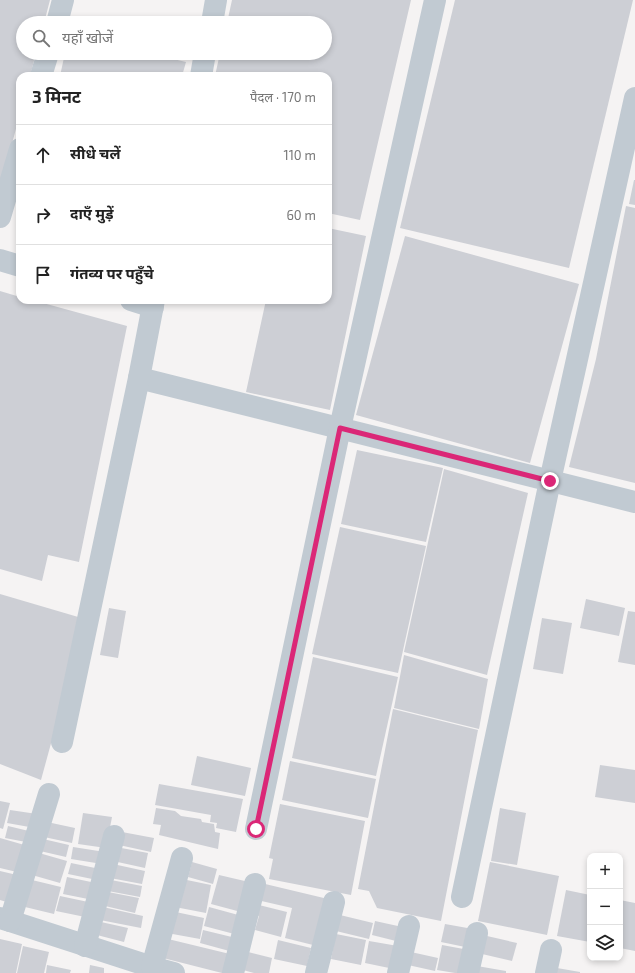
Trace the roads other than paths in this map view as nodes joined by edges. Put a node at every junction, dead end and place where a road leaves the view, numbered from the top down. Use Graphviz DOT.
graph roads {
  1 [pos="64,0"];
  2 [pos="216,0"];
  3 [pos="435,0"];
  4 [pos="59,16"];
  5 [pos="213,16"];
  6 [pos="46,60"];
  7 [pos="204,60"];
  8 [pos="42,72"];
  9 [pos="202,72"];
  10 [pos="635,98"];
  11 [pos="16,162"];
  12 [pos="0,217"];
  13 [pos="0,260"];
  14 [pos="16,265"];
  15 [pos="154,304"];
  16 [pos="139,378"];
  17 [pos="340,428"];
  18 [pos="550,481"];
  19 [pos="635,502"];
  20 [pos="62,742"];
  21 [pos="49,794"];
  22 [pos="256,829"];
  23 [pos="114,836"];
  24 [pos="182,858"];
  25 [pos="255,884"];
  26 [pos="462,897"];
  27 [pos="334,902"];
  28 [pos="5,920"];
  29 [pos="409,926"];
  30 [pos="477,933"];
  31 [pos="85,946"];
  32 [pos="551,950"];
  33 [pos="152,967"];
  34 [pos="174,973"];
  35 [pos="233,973"];
  36 [pos="316,973"];
  37 [pos="398,973"];
  38 [pos="468,973"];
  39 [pos="546,973"];
  1 -- 4 [label="street"];
  2 -- 5 [label="street"];
  3 -- 17 [label="street"];
  6 -- 8 [label="street"];
  7 -- 9 [label="street"];
  10 -- 18 [label="street"];
  11 -- 12 [label="street"];
  13 -- 14 [label="street"];
  15 -- 16 [label="street"];
  16 -- 17 [label="street"];
  16 -- 20 [label="street"];
  17 -- 18 [label="street"];
  17 -- 22 [label="street"];
  18 -- 19 [label="street"];
  18 -- 26 [label="street"];
  21 -- 28 [label="street"];
  23 -- 31 [label="street"];
  24 -- 33 [label="street"];
  25 -- 35 [label="street"];
  27 -- 36 [label="street"];
  28 -- 31 [label="street"];
  29 -- 37 [label="street"];
  30 -- 38 [label="street"];
  31 -- 33 [label="street"];
  32 -- 39 [label="street"];
  33 -- 34 [label="street"];
}
